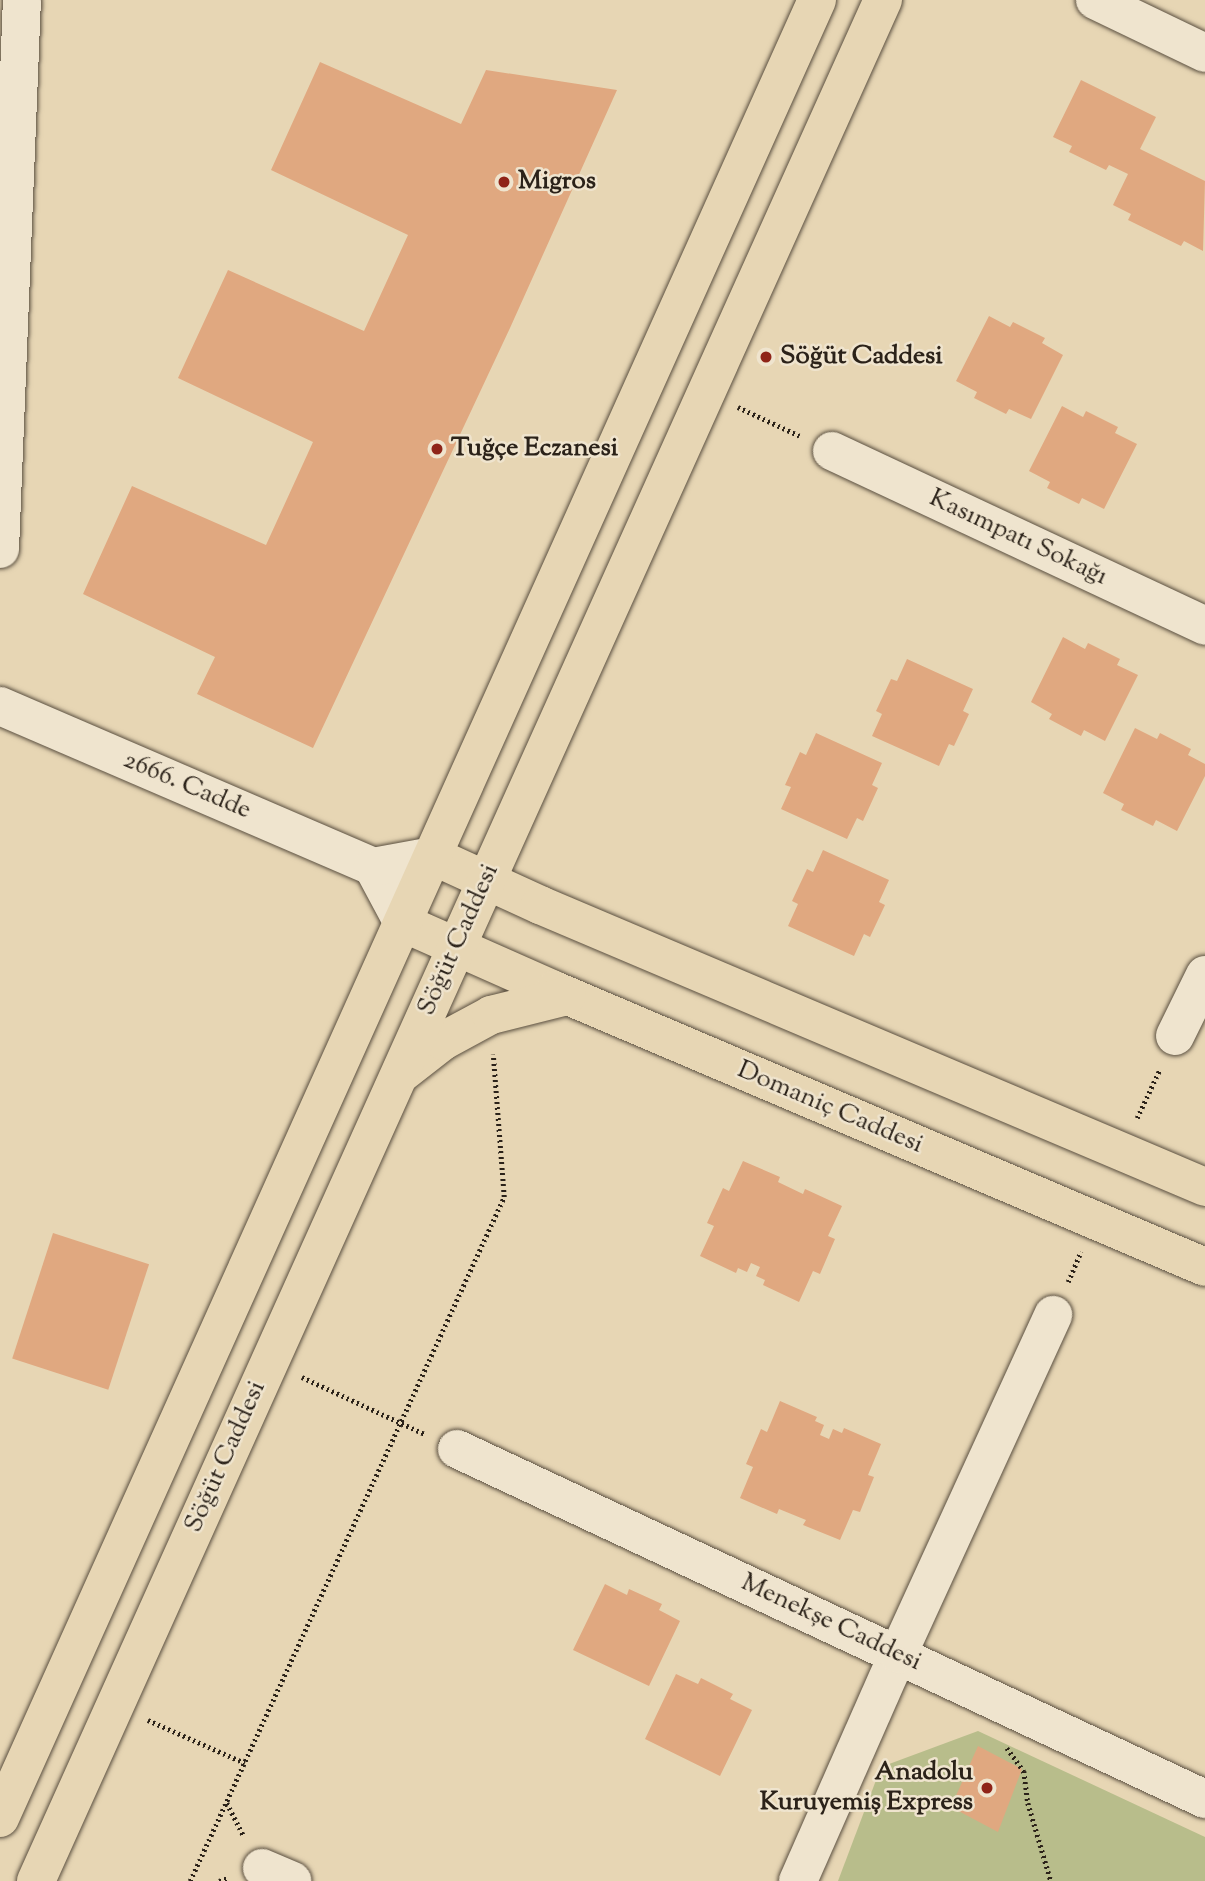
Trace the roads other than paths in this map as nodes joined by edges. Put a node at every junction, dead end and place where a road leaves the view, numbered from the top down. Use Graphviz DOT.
graph roads {
  1 [pos="22,0"];
  2 [pos="817,0"];
  3 [pos="883,0"];
  4 [pos="1095,0"];
  5 [pos="1205,53"];
  6 [pos="832,451"];
  7 [pos="0,550"];
  8 [pos="1205,626"];
  9 [pos="0,706"];
  10 [pos="433,856"];
  11 [pos="373,867"];
  12 [pos="486,881"];
  13 [pos="402,923"];
  14 [pos="456,947"];
  15 [pos="1205,975"];
  16 [pos="567,996"];
  17 [pos="1175,1036"];
  18 [pos="398,1076"];
  19 [pos="1205,1187"];
  20 [pos="1205,1267"];
  21 [pos="1053,1315"];
  22 [pos="457,1449"];
  23 [pos="898,1654"];
  24 [pos="1205,1800"];
  25 [pos="0,1818"];
  26 [pos="36,1881"];
  27 [pos="798,1881"];
  1 -- 7 [label="street"];
  2 -- 10 [label="main road"];
  3 -- 12 [label="main road, Söğüt Caddesi"];
  4 -- 5 [label="street"];
  6 -- 8 [label="street, Kasımpatı Sokağı"];
  9 -- 11 [label="street, 2666. Cadde"];
  10 -- 11 [label="street"];
  10 -- 12 [label="main road"];
  10 -- 13 [label="main road"];
  11 -- 13 [label="street"];
  12 -- 14 [label="main road, Söğüt Caddesi"];
  12 -- 19 [label="main road"];
  13 -- 14 [label="main road, Domaniç Caddesi"];
  13 -- 25 [label="main road"];
  14 -- 16 [label="main road, Domaniç Caddesi"];
  14 -- 18 [label="main road, Söğüt Caddesi"];
  15 -- 17 [label="street"];
  16 -- 18 [label="main road"];
  16 -- 20 [label="main road, Domaniç Caddesi"];
  18 -- 26 [label="main road, Söğüt Caddesi"];
  21 -- 23 [label="street"];
  22 -- 23 [label="street, Menekşe Caddesi"];
  23 -- 24 [label="street, Menekşe Caddesi"];
  23 -- 27 [label="street"];
}
